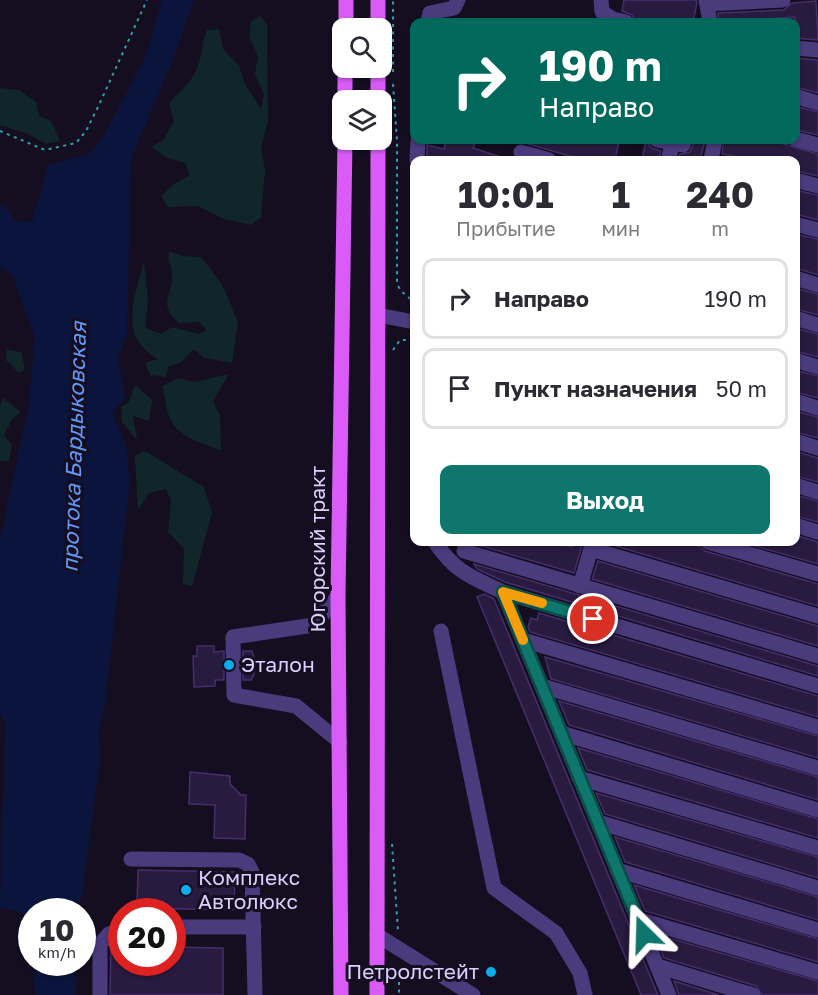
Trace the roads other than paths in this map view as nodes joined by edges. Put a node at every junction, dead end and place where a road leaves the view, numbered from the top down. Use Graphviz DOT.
graph roads {
  1 [pos="346,0"];
  2 [pos="378,0"];
  3 [pos="458,0"];
  4 [pos="601,0"];
  5 [pos="783,0"];
  6 [pos="706,2"];
  7 [pos="346,18"];
  8 [pos="378,18"];
  9 [pos="429,18"];
  10 [pos="610,18"];
  11 [pos="709,18"];
  12 [pos="800,48"];
  13 [pos="818,50"];
  14 [pos="800,98"];
  15 [pos="818,103"];
  16 [pos="800,140"];
  17 [pos="818,145"];
  18 [pos="345,150"];
  19 [pos="378,150"];
  20 [pos="521,152"];
  21 [pos="535,156"];
  22 [pos="800,181"];
  23 [pos="818,186"];
  24 [pos="800,225"];
  25 [pos="818,230"];
  26 [pos="800,280"];
  27 [pos="818,285"];
  28 [pos="378,315"];
  29 [pos="800,320"];
  30 [pos="410,321"];
  31 [pos="818,325"];
  32 [pos="800,362"];
  33 [pos="818,367"];
  34 [pos="800,403"];
  35 [pos="818,408"];
  36 [pos="800,443"];
  37 [pos="818,448"];
  38 [pos="800,487"];
  39 [pos="818,492"];
  40 [pos="800,527"];
  41 [pos="818,532"];
  42 [pos="438,546"];
  43 [pos="466,546"];
  44 [pos="592,546"];
  45 [pos="595,546"];
  46 [pos="722,546"];
  47 [pos="818,574"];
  48 [pos="580,586"];
  49 [pos="503,592"];
  50 [pos="338,596"];
  51 [pos="818,616"];
  52 [pos="441,631"];
  53 [pos="523,640"];
  54 [pos="818,656"];
  55 [pos="542,686"];
  56 [pos="818,686"];
  57 [pos="818,727"];
  58 [pos="561,733"];
  59 [pos="340,742"];
  60 [pos="818,768"];
  61 [pos="579,777"];
  62 [pos="818,810"];
  63 [pos="598,822"];
  64 [pos="818,848"];
  65 [pos="131,859"];
  66 [pos="617,870"];
  67 [pos="818,888"];
  68 [pos="637,919"];
  69 [pos="186,927"];
  70 [pos="254,927"];
  71 [pos="818,930"];
  72 [pos="108,935"];
  73 [pos="377,935"];
  74 [pos="657,966"];
  75 [pos="818,972"];
  76 [pos="100,995"];
  77 [pos="255,995"];
  78 [pos="341,995"];
  79 [pos="376,995"];
  80 [pos="473,995"];
  81 [pos="585,995"];
  82 [pos="669,995"];
  83 [pos="753,995"];
  1 -- 7 [label="main road"];
  2 -- 8 [label="main road"];
  3 -- 9 [label="lane"];
  4 -- 10 [label="lane"];
  5 -- 6 [label="lane"];
  6 -- 11 [label="lane"];
  12 -- 13 [label="lane"];
  14 -- 15 [label="lane"];
  16 -- 17 [label="lane"];
  18 -- 50 [label="main road, Югорский тракт"];
  19 -- 28 [label="main road"];
  20 -- 21 [label="lane"];
  22 -- 23 [label="lane"];
  24 -- 25 [label="lane"];
  26 -- 27 [label="lane"];
  28 -- 30 [label="lane"];
  28 -- 73 [label="main road"];
  29 -- 31 [label="lane"];
  32 -- 33 [label="lane"];
  34 -- 35 [label="lane"];
  36 -- 37 [label="lane"];
  38 -- 39 [label="lane"];
  40 -- 41 [label="lane"];
  42 -- 49 [label="lane"];
  43 -- 48 [label="lane"];
  44 -- 48 [label="lane"];
  45 -- 51 [label="lane"];
  46 -- 47 [label="lane"];
  48 -- 54 [label="lane"];
  49 -- 53 [label="lane"];
  49 -- 56 [label="lane"];
  50 -- 59 [label="main road, Югорский тракт"];
  50 -- 59 [label="lane"];
  52 -- 81 [label="lane"];
  53 -- 55 [label="lane"];
  53 -- 57 [label="lane"];
  55 -- 58 [label="lane"];
  55 -- 60 [label="lane"];
  58 -- 61 [label="lane"];
  58 -- 62 [label="lane"];
  59 -- 78 [label="main road, Югорский тракт"];
  61 -- 63 [label="lane"];
  61 -- 64 [label="lane"];
  63 -- 66 [label="lane"];
  63 -- 67 [label="lane"];
  65 -- 70 [label="lane"];
  66 -- 68 [label="lane"];
  66 -- 71 [label="lane"];
  68 -- 74 [label="lane"];
  68 -- 75 [label="lane"];
  69 -- 70 [label="lane"];
  70 -- 77 [label="lane"];
  72 -- 76 [label="lane"];
  73 -- 79 [label="main road"];
  73 -- 80 [label="lane"];
  74 -- 82 [label="lane"];
  74 -- 83 [label="lane"];
}
